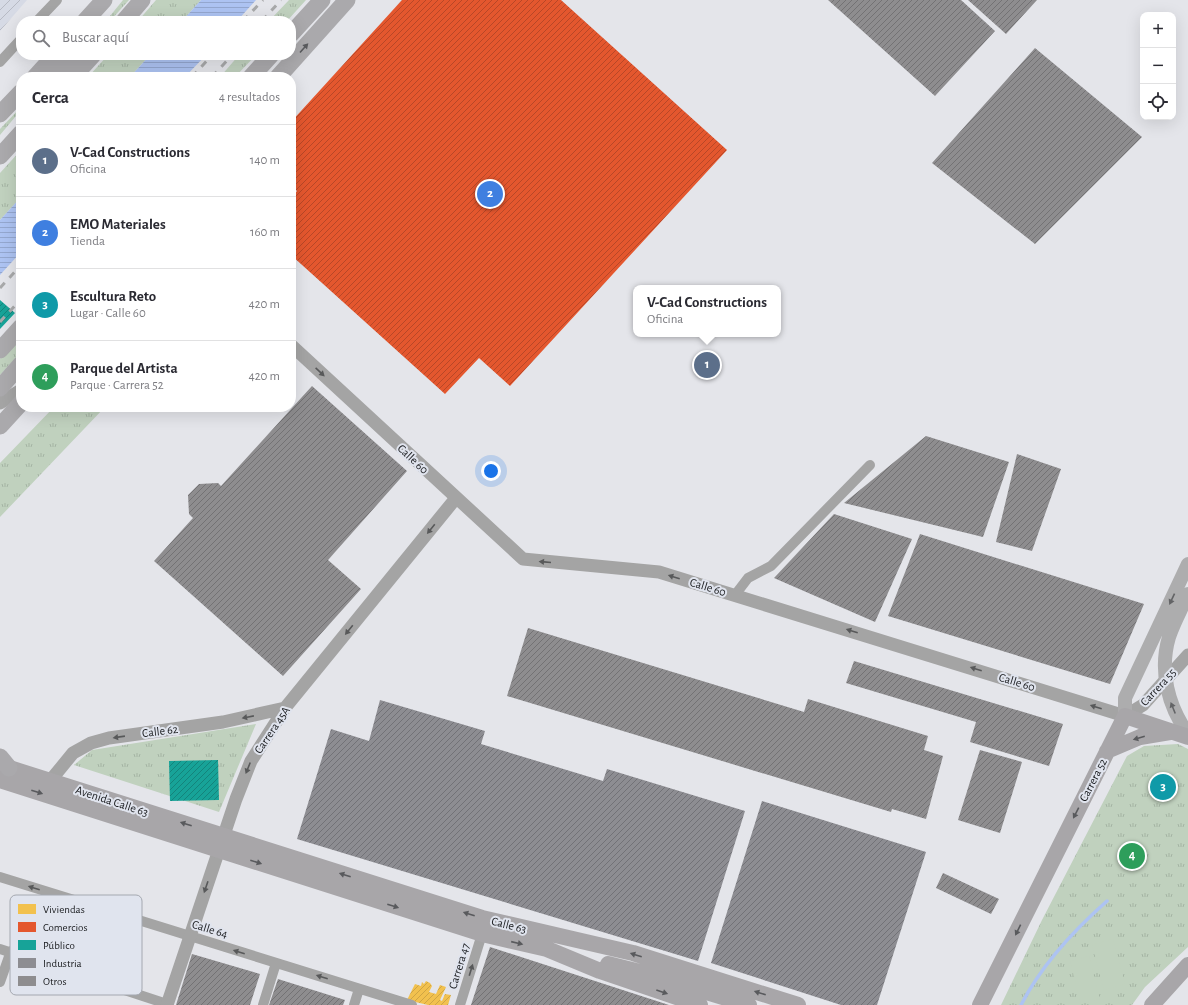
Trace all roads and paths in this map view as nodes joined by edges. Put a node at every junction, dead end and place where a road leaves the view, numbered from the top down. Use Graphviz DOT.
graph roads {
  1 [pos="57,0"];
  2 [pos="105,0"];
  3 [pos="142,0"];
  4 [pos="322,0"];
  5 [pos="347,0"];
  6 [pos="43,16"];
  7 [pos="90,16"];
  8 [pos="95,16"];
  9 [pos="128,16"];
  10 [pos="296,29"];
  11 [pos="16,44"];
  12 [pos="296,57"];
  13 [pos="50,60"];
  14 [pos="67,60"];
  15 [pos="88,60"];
  16 [pos="266,60"];
  17 [pos="293,60"];
  18 [pos="0,62"];
  19 [pos="40,72"];
  20 [pos="59,72"];
  21 [pos="78,72"];
  22 [pos="256,72"];
  23 [pos="282,72"];
  24 [pos="16,97"];
  25 [pos="0,114"];
  26 [pos="16,137"];
  27 [pos="0,156"];
  28 [pos="16,332"];
  29 [pos="0,350"];
  30 [pos="296,350"];
  31 [pos="16,370"];
  32 [pos="0,388"];
  33 [pos="16,393"];
  34 [pos="0,403"];
  35 [pos="16,408"];
  36 [pos="0,426"];
  37 [pos="870,465"];
  38 [pos="456,498"];
  39 [pos="1188,564"];
  40 [pos="1188,594"];
  41 [pos="735,595"];
  42 [pos="1188,655"];
  43 [pos="1165,680"];
  44 [pos="285,708"];
  45 [pos="1125,716"];
  46 [pos="1183,734"];
  47 [pos="1107,751"];
  48 [pos="2,767"];
  49 [pos="50,781"];
  50 [pos="221,843"];
  51 [pos="0,877"];
  52 [pos="58,895"];
  53 [pos="142,921"];
  54 [pos="482,934"];
  55 [pos="190,936"];
  56 [pos="0,949"];
  57 [pos="547,949"];
  58 [pos="10,951"];
  59 [pos="10,954"];
  60 [pos="276,963"];
  61 [pos="1187,966"];
  62 [pos="0,982"];
  63 [pos="359,989"];
  64 [pos="141,995"];
  65 [pos="984,1001"];
  66 [pos="167,1004"];
  67 [pos="262,1005"];
  68 [pos="354,1005"];
  69 [pos="412,1005"];
  70 [pos="460,1005"];
  71 [pos="700,1005"];
  72 [pos="749,1005"];
  73 [pos="798,1005"];
  74 [pos="1147,1005"];
  75 [pos="1152,1005"];
  1 -- 6 [label="street"];
  2 -- 7 [label="highway"];
  2 -- 8 [label="highway"];
  3 -- 9 [label="highway"];
  4 -- 10 [label="highway"];
  12 -- 5 [label="highway, one-way"];
  11 -- 18 [label="street"];
  13 -- 19 [label="highway"];
  14 -- 20 [label="highway"];
  15 -- 21 [label="highway"];
  16 -- 22 [label="highway"];
  23 -- 17 [label="highway, one-way"];
  24 -- 25 [label="highway"];
  26 -- 27 [label="highway"];
  28 -- 29 [label="highway"];
  30 -- 38 [label="street, Calle 60, one-way"];
  31 -- 32 [label="highway"];
  33 -- 34 [label="street"];
  35 -- 36 [label="highway"];
  37 -- 41 [label="street"];
  41 -- 38 [label="street, Calle 60, one-way"];
  38 -- 44 [label="street, Carrera 45A, one-way"];
  39 -- 45 [label="main road, Carrera 52, one-way"];
  40 -- 43 [label="main road"];
  45 -- 41 [label="street, Calle 60, one-way"];
  42 -- 43 [label="street, Carrera 55"];
  43 -- 45 [label="street, Carrera 55"];
  46 -- 43 [label="main road, one-way"];
  44 -- 49 [label="street, Calle 62, one-way"];
  44 -- 50 [label="street, Carrera 45A, one-way"];
  45 -- 46 [label="main road, Calle 60"];
  45 -- 47 [label="main road, Carrera 52"];
  46 -- 47 [label="main road, one-way"];
  47 -- 65 [label="main road, Carrera 52, one-way"];
  48 -- 49 [label="main road, Avenida Calle 63"];
  48 -- 50 [label="main road, Avenida Calle 63, one-way"];
  50 -- 49 [label="main road, Avenida Calle 63, one-way"];
  50 -- 54 [label="main road, Calle 63, one-way"];
  50 -- 55 [label="street, Carrera 45A, one-way"];
  73 -- 50 [label="main road, Calle 63, one-way"];
  52 -- 51 [label="street, Calle 64, one-way"];
  55 -- 53 [label="street, Calle 64, one-way"];
  54 -- 57 [label="main road, Calle 63, one-way"];
  70 -- 54 [label="street, Carrera 47, one-way"];
  60 -- 55 [label="street, Calle 64, one-way"];
  55 -- 66 [label="street, Carrera 45A"];
  56 -- 58 [label="street"];
  57 -- 71 [label="main road, Calle 63, one-way"];
  57 -- 72 [label="main road"];
  59 -- 62 [label="street"];
  63 -- 60 [label="street, Calle 64, one-way"];
  60 -- 67 [label="street"];
  61 -- 74 [label="main road"];
  61 -- 75 [label="main road"];
  63 -- 68 [label="street"];
  63 -- 69 [label="street, Calle 64"];
  64 -- 66 [label="street"];
}
